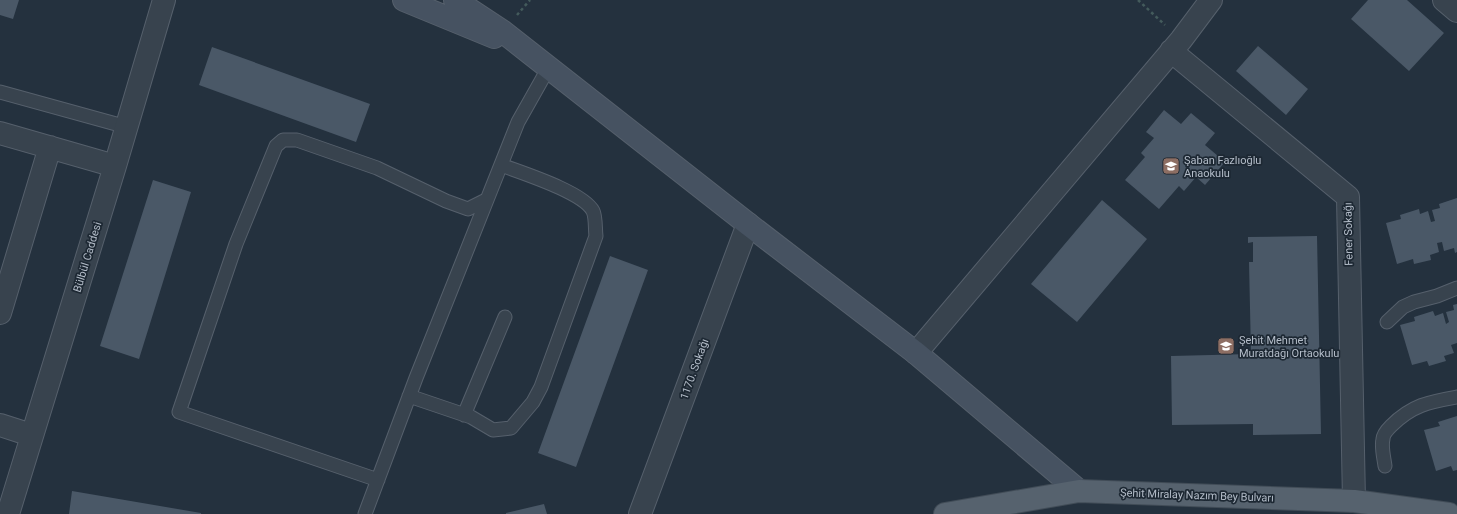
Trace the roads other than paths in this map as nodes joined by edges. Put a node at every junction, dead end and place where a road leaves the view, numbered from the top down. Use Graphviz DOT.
graph roads {
  1 [pos="164,0"];
  2 [pos="404,0"];
  3 [pos="455,0"];
  4 [pos="1211,0"];
  5 [pos="1444,0"];
  6 [pos="1457,11"];
  7 [pos="1176,45"];
  8 [pos="530,53"];
  9 [pos="549,67"];
  10 [pos="0,92"];
  11 [pos="127,127"];
  12 [pos="0,133"];
  13 [pos="50,148"];
  14 [pos="500,165"];
  15 [pos="115,166"];
  16 [pos="486,200"];
  17 [pos="748,224"];
  18 [pos="1457,288"];
  19 [pos="0,312"];
  20 [pos="505,316"];
  21 [pos="1387,322"];
  22 [pos="916,353"];
  23 [pos="409,396"];
  24 [pos="1457,396"];
  25 [pos="464,415"];
  26 [pos="0,425"];
  27 [pos="31,435"];
  28 [pos="1385,466"];
  29 [pos="378,480"];
  30 [pos="1079,491"];
  31 [pos="1354,501"];
  32 [pos="8,514"];
  33 [pos="365,514"];
  34 [pos="640,514"];
  35 [pos="945,514"];
  36 [pos="1449,514"];
  1 -- 11 [label="street, Bülbül Caddesi"];
  2 -- 8 [label="street"];
  3 -- 8 [label="street"];
  4 -- 7 [label="street"];
  5 -- 6 [label="street"];
  7 -- 22 [label="street"];
  7 -- 31 [label="street, Fener Sokağı"];
  8 -- 9 [label="street"];
  9 -- 14 [label="lane"];
  9 -- 17 [label="street"];
  10 -- 11 [label="lane"];
  11 -- 15 [label="street, Bülbül Caddesi"];
  12 -- 13 [label="street"];
  13 -- 15 [label="street"];
  13 -- 19 [label="street"];
  14 -- 16 [label="lane"];
  14 -- 25 [label="lane"];
  15 -- 27 [label="street, Bülbül Caddesi"];
  16 -- 23 [label="lane"];
  16 -- 29 [label="lane"];
  17 -- 22 [label="street"];
  17 -- 34 [label="street, 1170. Sokağı"];
  18 -- 21 [label="lane"];
  20 -- 25 [label="lane"];
  22 -- 30 [label="street"];
  23 -- 25 [label="lane"];
  23 -- 29 [label="lane"];
  24 -- 28 [label="lane"];
  26 -- 27 [label="street"];
  27 -- 32 [label="street, Bülbül Caddesi"];
  29 -- 33 [label="lane"];
  30 -- 31 [label="main road, Şehit Miralay Nazım Bey Bulvarı"];
  30 -- 35 [label="main road, Şehit Miralay Nazım Bey Bulvarı"];
  31 -- 36 [label="main road, Şehit Miralay Nazım Bey Bulvarı"];
}
